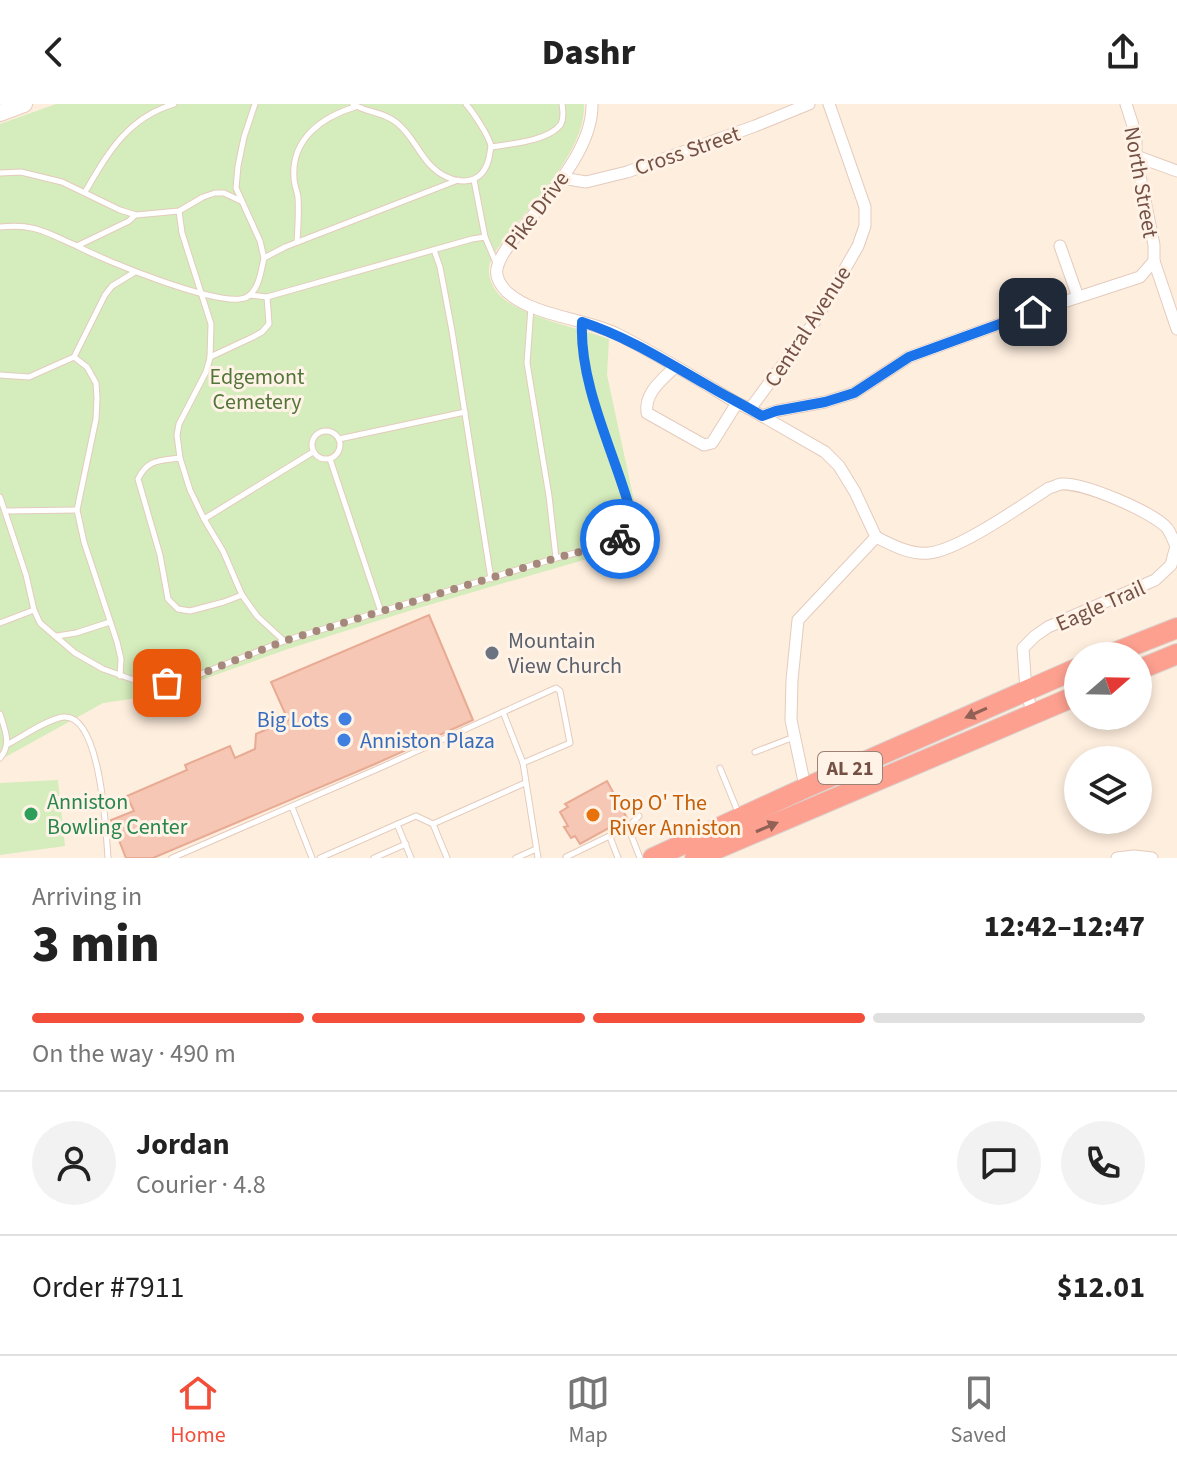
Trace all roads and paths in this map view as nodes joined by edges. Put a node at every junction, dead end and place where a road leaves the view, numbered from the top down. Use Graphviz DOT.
graph roads {
  1 [pos="24,104"];
  2 [pos="174,104"];
  3 [pos="255,104"];
  4 [pos="466,104"];
  5 [pos="562,104"];
  6 [pos="592,104"];
  7 [pos="809,104"];
  8 [pos="829,104"];
  9 [pos="1126,104"];
  10 [pos="354,106"];
  11 [pos="0,113"];
  12 [pos="491,147"];
  13 [pos="1136,156"];
  14 [pos="1177,171"];
  15 [pos="0,173"];
  16 [pos="562,178"];
  17 [pos="458,180"];
  18 [pos="474,180"];
  19 [pos="85,192"];
  20 [pos="241,201"];
  21 [pos="179,211"];
  22 [pos="136,215"];
  23 [pos="0,227"];
  24 [pos="485,237"];
  25 [pos="297,242"];
  26 [pos="77,246"];
  27 [pos="1060,246"];
  28 [pos="434,250"];
  29 [pos="264,258"];
  30 [pos="1154,261"];
  31 [pos="497,266"];
  32 [pos="136,272"];
  33 [pos="200,292"];
  34 [pos="250,295"];
  35 [pos="267,297"];
  36 [pos="1078,297"];
  37 [pos="531,306"];
  38 [pos="582,322"];
  39 [pos="1177,329"];
  40 [pos="74,357"];
  41 [pos="210,358"];
  42 [pos="675,367"];
  43 [pos="0,375"];
  44 [pos="737,403"];
  45 [pos="750,409"];
  46 [pos="465,412"];
  47 [pos="762,416"];
  48 [pos="339,439"];
  49 [pos="313,452"];
  50 [pos="180,458"];
  51 [pos="330,459"];
  52 [pos="0,497"];
  53 [pos="77,510"];
  54 [pos="6,511"];
  55 [pos="204,519"];
  56 [pos="876,537"];
  57 [pos="556,558"];
  58 [pos="491,579"];
  59 [pos="242,595"];
  60 [pos="34,610"];
  61 [pos="381,612"];
  62 [pos="1177,620"];
  63 [pos="110,622"];
  64 [pos="0,623"];
  65 [pos="1177,628"];
  66 [pos="56,636"];
  67 [pos="284,641"];
  68 [pos="1137,642"];
  69 [pos="1141,642"];
  70 [pos="1177,654"];
  71 [pos="1152,664"];
  72 [pos="1064,674"];
  73 [pos="120,676"];
  74 [pos="1026,691"];
  75 [pos="1064,701"];
  76 [pos="503,712"];
  77 [pos="0,714"];
  78 [pos="1033,714"];
  79 [pos="794,737"];
  80 [pos="8,744"];
  81 [pos="755,752"];
  82 [pos="0,758"];
  83 [pos="523,763"];
  84 [pos="720,768"];
  85 [pos="525,783"];
  86 [pos="808,798"];
  87 [pos="291,807"];
  88 [pos="639,816"];
  89 [pos="740,818"];
  90 [pos="397,824"];
  91 [pos="433,824"];
  92 [pos="628,827"];
  93 [pos="610,837"];
  94 [pos="406,844"];
  95 [pos="536,849"];
  96 [pos="108,858"];
  97 [pos="172,858"];
  98 [pos="312,858"];
  99 [pos="320,858"];
  100 [pos="374,858"];
  101 [pos="411,858"];
  102 [pos="447,858"];
  103 [pos="516,858"];
  104 [pos="538,858"];
  105 [pos="566,858"];
  106 [pos="618,858"];
  107 [pos="640,858"];
  108 [pos="653,858"];
  109 [pos="695,858"];
  110 [pos="1117,858"];
  111 [pos="1152,858"];
  1 -- 11 [label="main road"];
  2 -- 19 [label="lane"];
  3 -- 20 [label="lane"];
  4 -- 12 [label="lane"];
  5 -- 12 [label="lane"];
  6 -- 16 [label="street, Pike Drive"];
  7 -- 16 [label="street, Cross Street"];
  8 -- 45 [label="street, Central Avenue"];
  9 -- 13 [label="street, North Street"];
  10 -- 17 [label="lane"];
  10 -- 25 [label="lane"];
  12 -- 18 [label="lane"];
  13 -- 14 [label="street"];
  13 -- 30 [label="street, North Street"];
  15 -- 19 [label="lane"];
  16 -- 31 [label="street, Pike Drive"];
  17 -- 18 [label="lane"];
  17 -- 25 [label="lane"];
  18 -- 24 [label="lane"];
  19 -- 22 [label="lane"];
  20 -- 21 [label="lane"];
  20 -- 29 [label="lane"];
  21 -- 22 [label="lane"];
  21 -- 33 [label="lane"];
  22 -- 26 [label="lane"];
  23 -- 26 [label="lane"];
  24 -- 28 [label="lane"];
  24 -- 31 [label="lane"];
  25 -- 29 [label="lane"];
  26 -- 32 [label="lane"];
  27 -- 36 [label="street"];
  28 -- 35 [label="lane"];
  28 -- 46 [label="lane"];
  29 -- 34 [label="lane"];
  30 -- 36 [label="street"];
  30 -- 39 [label="street, North Street"];
  31 -- 37 [label="street, Pike Drive"];
  32 -- 33 [label="lane"];
  32 -- 40 [label="lane"];
  33 -- 34 [label="lane"];
  33 -- 41 [label="lane"];
  34 -- 35 [label="lane"];
  35 -- 41 [label="lane"];
  36 -- 47 [label="street"];
  37 -- 38 [label="street, Pike Drive"];
  37 -- 57 [label="lane"];
  38 -- 42 [label="street, Pike Drive"];
  38 -- 57 [label="lane"];
  40 -- 43 [label="lane"];
  40 -- 53 [label="lane"];
  41 -- 50 [label="lane"];
  42 -- 44 [label="street, Pike Drive"];
  42 -- 44 [label="street"];
  44 -- 45 [label="street, Pike Drive"];
  45 -- 47 [label="street, Pike Drive"];
  46 -- 48 [label="lane"];
  46 -- 58 [label="lane"];
  47 -- 56 [label="street, Pike Drive"];
  48 -- 49 [label="lane"];
  48 -- 51 [label="lane"];
  49 -- 51 [label="lane"];
  49 -- 55 [label="lane"];
  50 -- 55 [label="lane"];
  50 -- 59 [label="lane"];
  51 -- 61 [label="lane"];
  52 -- 54 [label="lane"];
  53 -- 54 [label="lane"];
  53 -- 63 [label="lane"];
  54 -- 60 [label="lane"];
  55 -- 59 [label="lane"];
  56 -- 74 [label="street, Eagle Trail"];
  56 -- 79 [label="street"];
  57 -- 58 [label="lane"];
  58 -- 61 [label="lane"];
  59 -- 67 [label="lane"];
  60 -- 64 [label="lane"];
  60 -- 66 [label="lane"];
  61 -- 67 [label="lane"];
  62 -- 68 [label="highway"];
  63 -- 66 [label="lane"];
  63 -- 73 [label="lane"];
  65 -- 69 [label="highway"];
  66 -- 73 [label="lane"];
  67 -- 73 [label="lane"];
  70 -- 71 [label="highway"];
  72 -- 74 [label="highway, AL 21"];
  74 -- 78 [label="street, Eagle Trail"];
  74 -- 86 [label="highway, AL 21, one-way"];
  75 -- 78 [label="highway, AL 21"];
  76 -- 83 [label="lane"];
  76 -- 83 [label="lane"];
  76 -- 87 [label="lane"];
  77 -- 80 [label="lane"];
  78 -- 86 [label="highway, AL 21"];
  79 -- 81 [label="lane"];
  79 -- 86 [label="street"];
  80 -- 82 [label="lane"];
  80 -- 96 [label="lane"];
  83 -- 85 [label="lane"];
  84 -- 89 [label="lane"];
  85 -- 91 [label="lane"];
  85 -- 95 [label="lane"];
  86 -- 89 [label="highway, AL 21"];
  109 -- 86 [label="highway, AL 21, one-way"];
  87 -- 97 [label="lane"];
  87 -- 98 [label="lane"];
  88 -- 92 [label="lane"];
  89 -- 108 [label="highway, AL 21"];
  90 -- 91 [label="lane"];
  90 -- 94 [label="lane"];
  90 -- 99 [label="lane"];
  91 -- 102 [label="lane"];
  92 -- 93 [label="lane"];
  92 -- 107 [label="lane"];
  93 -- 105 [label="lane"];
  93 -- 106 [label="lane"];
  94 -- 100 [label="lane"];
  94 -- 101 [label="lane"];
  95 -- 103 [label="lane"];
  95 -- 104 [label="lane"];
  110 -- 111 [label="street"];
}
